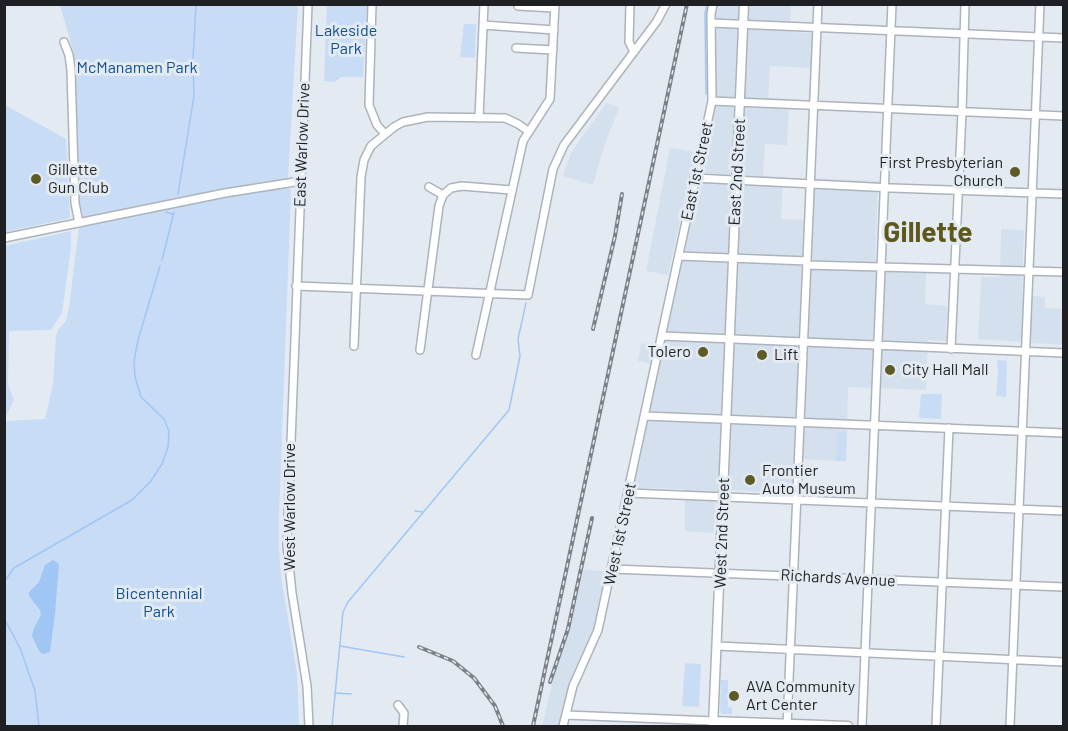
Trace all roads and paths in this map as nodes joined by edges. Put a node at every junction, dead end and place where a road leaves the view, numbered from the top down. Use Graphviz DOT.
graph roads {
  1 [pos="308,4"];
  2 [pos="372,4"];
  3 [pos="484,4"];
  4 [pos="630,4"];
  5 [pos="666,4"];
  6 [pos="713,4"];
  7 [pos="744,4"];
  8 [pos="818,4"];
  9 [pos="892,4"];
  10 [pos="965,4"];
  11 [pos="1040,4"];
  12 [pos="518,6"];
  13 [pos="555,6"];
  14 [pos="711,23"];
  15 [pos="744,24"];
  16 [pos="483,25"];
  17 [pos="817,27"];
  18 [pos="554,30"];
  19 [pos="891,30"];
  20 [pos="964,34"];
  21 [pos="1038,37"];
  22 [pos="1064,38"];
  23 [pos="64,42"];
  24 [pos="516,48"];
  25 [pos="554,50"];
  26 [pos="634,52"];
  27 [pos="712,101"];
  28 [pos="740,102"];
  29 [pos="814,105"];
  30 [pos="888,108"];
  31 [pos="962,112"];
  32 [pos="1036,115"];
  33 [pos="1064,116"];
  34 [pos="479,118"];
  35 [pos="528,131"];
  36 [pos="385,134"];
  37 [pos="694,178"];
  38 [pos="736,180"];
  39 [pos="301,181"];
  40 [pos="810,184"];
  41 [pos="429,187"];
  42 [pos="884,187"];
  43 [pos="512,190"];
  44 [pos="958,190"];
  45 [pos="1032,193"];
  46 [pos="1064,194"];
  47 [pos="443,195"];
  48 [pos="79,223"];
  49 [pos="4,238"];
  50 [pos="679,256"];
  51 [pos="733,258"];
  52 [pos="807,263"];
  53 [pos="881,267"];
  54 [pos="955,269"];
  55 [pos="1029,271"];
  56 [pos="1064,273"];
  57 [pos="296,286"];
  58 [pos="356,288"];
  59 [pos="428,290"];
  60 [pos="490,293"];
  61 [pos="662,336"];
  62 [pos="730,339"];
  63 [pos="804,342"];
  64 [pos="878,345"];
  65 [pos="354,346"];
  66 [pos="951,349"];
  67 [pos="420,350"];
  68 [pos="1025,351"];
  69 [pos="1064,353"];
  70 [pos="476,355"];
  71 [pos="645,416"];
  72 [pos="727,418"];
  73 [pos="799,422"];
  74 [pos="874,425"];
  75 [pos="948,428"];
  76 [pos="1022,431"];
  77 [pos="1064,433"];
  78 [pos="629,493"];
  79 [pos="723,497"];
  80 [pos="796,499"];
  81 [pos="871,502"];
  82 [pos="945,506"];
  83 [pos="1018,509"];
  84 [pos="1064,511"];
  85 [pos="613,569"];
  86 [pos="720,573"];
  87 [pos="794,575"];
  88 [pos="868,579"];
  89 [pos="942,583"];
  90 [pos="1015,586"];
  91 [pos="1064,587"];
  92 [pos="717,646"];
  93 [pos="791,650"];
  94 [pos="865,653"];
  95 [pos="939,656"];
  96 [pos="1013,660"];
  97 [pos="1064,662"];
  98 [pos="398,705"];
  99 [pos="566,715"];
  100 [pos="714,724"];
  101 [pos="787,725"];
  102 [pos="309,726"];
  103 [pos="403,726"];
  104 [pos="563,726"];
  105 [pos="848,726"];
  106 [pos="862,726"];
  107 [pos="936,726"];
  108 [pos="1010,726"];
  1 -- 39 [label="street, East Warlow Drive"];
  2 -- 36 [label="street"];
  3 -- 16 [label="street"];
  4 -- 26 [label="street"];
  5 -- 26 [label="street"];
  6 -- 14 [label="street, East 1st Street"];
  7 -- 15 [label="main road, East 2nd Street"];
  8 -- 17 [label="street"];
  9 -- 19 [label="street"];
  10 -- 20 [label="street"];
  11 -- 21 [label="street"];
  12 -- 13 [label="street"];
  13 -- 18 [label="street"];
  14 -- 15 [label="street"];
  14 -- 27 [label="street, East 1st Street"];
  15 -- 17 [label="street"];
  15 -- 28 [label="main road, East 2nd Street"];
  16 -- 18 [label="street"];
  16 -- 34 [label="street"];
  17 -- 19 [label="street"];
  17 -- 29 [label="street"];
  18 -- 25 [label="street"];
  19 -- 20 [label="street"];
  19 -- 30 [label="street"];
  20 -- 21 [label="street"];
  20 -- 31 [label="street"];
  21 -- 22 [label="street"];
  21 -- 32 [label="street"];
  23 -- 48 [label="street"];
  24 -- 25 [label="street"];
  25 -- 35 [label="street"];
  26 -- 60 [label="street"];
  27 -- 28 [label="street"];
  27 -- 37 [label="street, East 1st Street"];
  28 -- 29 [label="street"];
  28 -- 38 [label="main road, East 2nd Street"];
  29 -- 30 [label="street"];
  29 -- 40 [label="street"];
  30 -- 31 [label="street"];
  30 -- 42 [label="street"];
  31 -- 32 [label="street"];
  31 -- 44 [label="street"];
  32 -- 33 [label="street"];
  32 -- 45 [label="street"];
  34 -- 35 [label="street"];
  34 -- 36 [label="street"];
  35 -- 43 [label="street"];
  36 -- 58 [label="street"];
  37 -- 38 [label="street"];
  37 -- 50 [label="street, East 1st Street"];
  38 -- 40 [label="street"];
  38 -- 51 [label="main road, East 2nd Street"];
  39 -- 48 [label="street"];
  39 -- 57 [label="street, East Warlow Drive"];
  40 -- 42 [label="street"];
  40 -- 52 [label="street"];
  41 -- 47 [label="street"];
  42 -- 44 [label="street"];
  42 -- 53 [label="street"];
  43 -- 47 [label="street"];
  43 -- 60 [label="street"];
  44 -- 45 [label="street"];
  44 -- 54 [label="street"];
  45 -- 46 [label="street"];
  45 -- 55 [label="street"];
  47 -- 59 [label="street"];
  48 -- 49 [label="street"];
  50 -- 51 [label="street"];
  50 -- 61 [label="street, East 1st Street"];
  51 -- 52 [label="street"];
  51 -- 62 [label="main road, East 2nd Street"];
  52 -- 53 [label="street"];
  52 -- 63 [label="street"];
  53 -- 54 [label="street"];
  53 -- 64 [label="street"];
  54 -- 55 [label="street"];
  54 -- 66 [label="street"];
  55 -- 56 [label="street"];
  55 -- 68 [label="street"];
  57 -- 58 [label="street"];
  57 -- 102 [label="street, West Warlow Drive"];
  58 -- 59 [label="street"];
  58 -- 65 [label="street"];
  59 -- 60 [label="street"];
  59 -- 67 [label="street"];
  60 -- 70 [label="street"];
  61 -- 62 [label="street"];
  61 -- 71 [label="street, West 1st Street"];
  62 -- 63 [label="street"];
  62 -- 72 [label="main road, West 2nd Street"];
  63 -- 64 [label="street"];
  63 -- 73 [label="street"];
  64 -- 66 [label="street"];
  64 -- 74 [label="street"];
  66 -- 68 [label="street"];
  68 -- 69 [label="street"];
  68 -- 76 [label="street"];
  71 -- 72 [label="street"];
  71 -- 78 [label="street, West 1st Street"];
  72 -- 73 [label="street"];
  72 -- 79 [label="main road, West 2nd Street"];
  73 -- 74 [label="street"];
  73 -- 80 [label="street"];
  74 -- 75 [label="street"];
  74 -- 81 [label="street"];
  75 -- 76 [label="street"];
  75 -- 82 [label="street"];
  76 -- 77 [label="street"];
  76 -- 83 [label="street"];
  78 -- 79 [label="street"];
  78 -- 85 [label="street, West 1st Street"];
  79 -- 80 [label="street"];
  79 -- 86 [label="main road, West 2nd Street"];
  80 -- 81 [label="street"];
  80 -- 87 [label="street"];
  81 -- 82 [label="street"];
  81 -- 88 [label="street"];
  82 -- 83 [label="street"];
  82 -- 89 [label="street"];
  83 -- 84 [label="street"];
  83 -- 90 [label="street"];
  85 -- 86 [label="street, Richards Avenue"];
  85 -- 99 [label="street, West 1st Street"];
  86 -- 87 [label="street, Richards Avenue"];
  86 -- 92 [label="main road, West 2nd Street"];
  87 -- 88 [label="street, Richards Avenue"];
  87 -- 93 [label="street"];
  88 -- 89 [label="street, Richards Avenue"];
  88 -- 94 [label="street"];
  89 -- 90 [label="street, Richards Avenue"];
  89 -- 95 [label="street"];
  90 -- 91 [label="street, Richards Avenue"];
  90 -- 96 [label="street"];
  92 -- 93 [label="street"];
  92 -- 100 [label="main road, West 2nd Street"];
  93 -- 94 [label="street"];
  93 -- 101 [label="street"];
  94 -- 95 [label="street"];
  94 -- 106 [label="street"];
  95 -- 96 [label="street"];
  95 -- 107 [label="street"];
  96 -- 97 [label="street"];
  96 -- 108 [label="street"];
  98 -- 103 [label="street"];
  99 -- 100 [label="street"];
  99 -- 104 [label="street, West 1st Street"];
  100 -- 101 [label="main road"];
  101 -- 105 [label="main road"];
}
